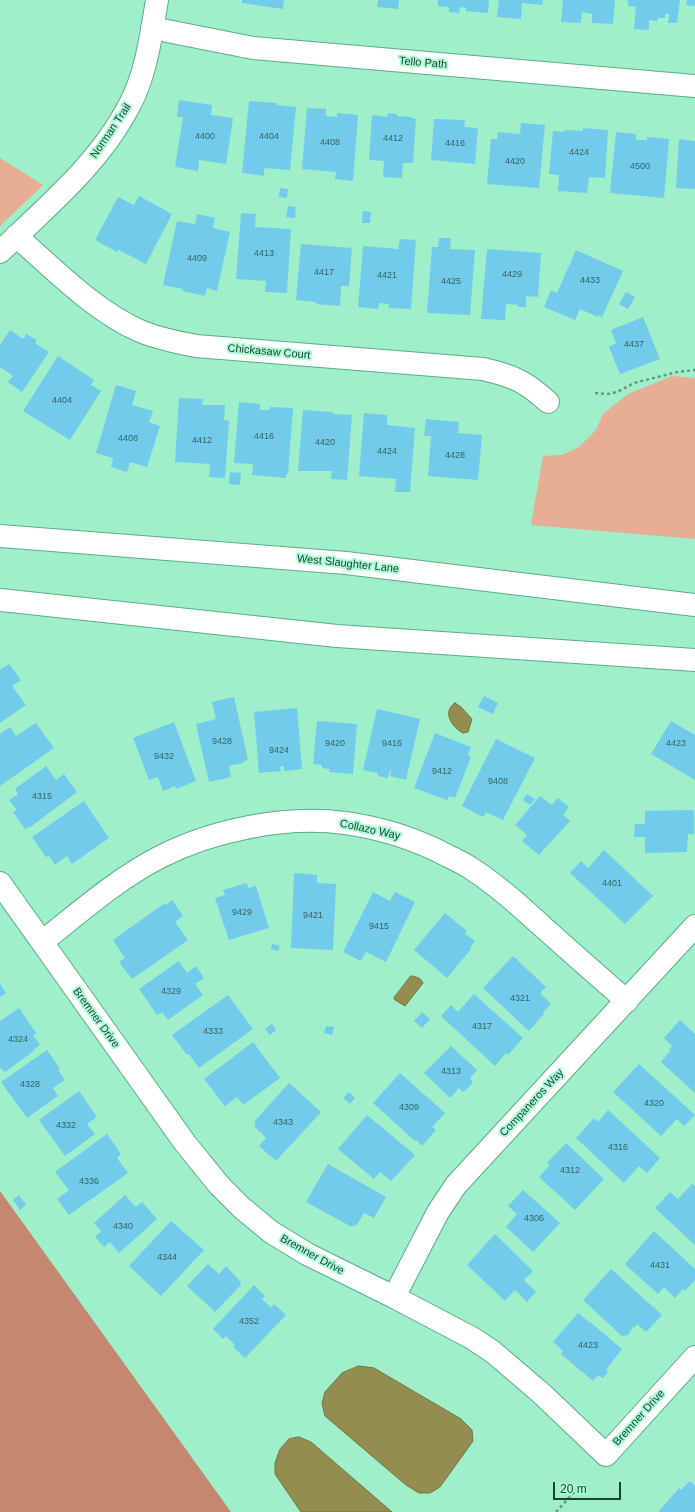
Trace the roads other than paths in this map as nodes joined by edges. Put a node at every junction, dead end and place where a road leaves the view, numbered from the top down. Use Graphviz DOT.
graph roads {
  1 [pos="157,0"];
  2 [pos="152,28"];
  3 [pos="695,86"];
  4 [pos="16,236"];
  5 [pos="0,252"];
  6 [pos="548,402"];
  7 [pos="0,536"];
  8 [pos="0,600"];
  9 [pos="695,605"];
  10 [pos="695,660"];
  11 [pos="0,883"];
  12 [pos="695,926"];
  13 [pos="42,942"];
  14 [pos="627,1002"];
  15 [pos="394,1297"];
  16 [pos="695,1357"];
  1 -- 2 [label="street, Norman Trail"];
  2 -- 3 [label="street, Tello Path"];
  2 -- 4 [label="street, Norman Trail"];
  4 -- 5 [label="street, Norman Trail"];
  4 -- 6 [label="street, Chickasaw Court"];
  7 -- 9 [label="street, West Slaughter Lane"];
  8 -- 10 [label="street"];
  11 -- 13 [label="street, Bremner Drive"];
  12 -- 14 [label="street, Companeros Way"];
  13 -- 14 [label="street, Collazo Way"];
  13 -- 15 [label="street, Bremner Drive"];
  14 -- 15 [label="street, Companeros Way"];
  15 -- 16 [label="street, Bremner Drive"];
}
